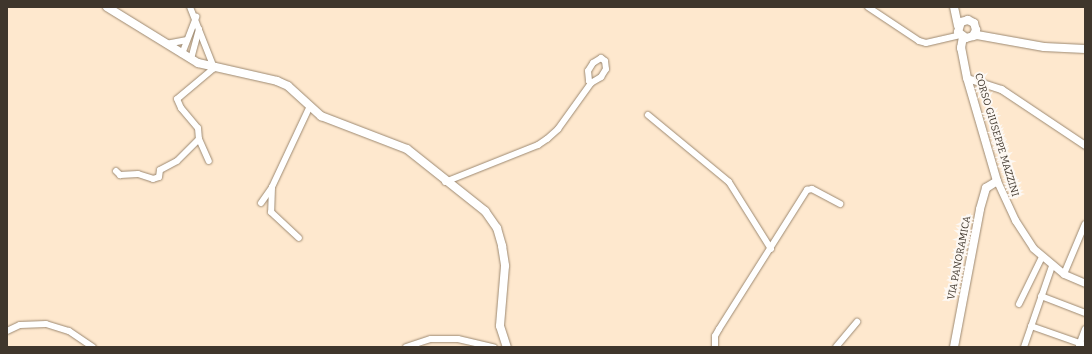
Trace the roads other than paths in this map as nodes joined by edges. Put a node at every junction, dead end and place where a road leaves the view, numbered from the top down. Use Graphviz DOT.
graph roads {
  1 [pos="107,7"];
  2 [pos="190,7"];
  3 [pos="868,7"];
  4 [pos="955,7"];
  5 [pos="196,17"];
  6 [pos="966,20"];
  7 [pos="958,26"];
  8 [pos="976,26"];
  9 [pos="199,29"];
  10 [pos="966,37"];
  11 [pos="996,37"];
  12 [pos="186,40"];
  13 [pos="165,44"];
  14 [pos="1085,49"];
  15 [pos="182,54"];
  16 [pos="191,59"];
  17 [pos="214,68"];
  18 [pos="967,78"];
  19 [pos="592,83"];
  20 [pos="309,108"];
  21 [pos="648,115"];
  22 [pos="199,140"];
  23 [pos="1085,145"];
  24 [pos="209,161"];
  25 [pos="116,171"];
  26 [pos="998,181"];
  27 [pos="445,182"];
  28 [pos="272,187"];
  29 [pos="261,203"];
  30 [pos="840,204"];
  31 [pos="1085,224"];
  32 [pos="299,238"];
  33 [pos="771,249"];
  34 [pos="1042,257"];
  35 [pos="1052,266"];
  36 [pos="1064,274"];
  37 [pos="1085,283"];
  38 [pos="1041,296"];
  39 [pos="1019,304"];
  40 [pos="1085,313"];
  41 [pos="857,322"];
  42 [pos="1031,326"];
  43 [pos="1085,329"];
  44 [pos="7,331"];
  45 [pos="1081,345"];
  46 [pos="93,347"];
  47 [pos="406,347"];
  48 [pos="494,347"];
  49 [pos="507,347"];
  50 [pos="715,347"];
  51 [pos="836,347"];
  52 [pos="954,347"];
  53 [pos="1024,347"];
  1 -- 13 [label="main road"];
  2 -- 5 [label="street"];
  3 -- 10 [label="street"];
  4 -- 6 [label="main road"];
  4 -- 7 [label="main road"];
  5 -- 9 [label="street"];
  5 -- 12 [label="street"];
  6 -- 7 [label="main road"];
  6 -- 8 [label="main road"];
  7 -- 10 [label="main road"];
  8 -- 10 [label="main road, CORSO GIUSEPPE MAZZINI"];
  8 -- 11 [label="main road"];
  9 -- 16 [label="street"];
  9 -- 17 [label="street"];
  10 -- 11 [label="main road"];
  10 -- 18 [label="main road, CORSO GIUSEPPE MAZZINI"];
  11 -- 14 [label="main road"];
  12 -- 13 [label="street"];
  12 -- 15 [label="street"];
  13 -- 15 [label="main road"];
  15 -- 16 [label="main road"];
  16 -- 17 [label="main road"];
  17 -- 20 [label="main road"];
  17 -- 22 [label="street"];
  18 -- 23 [label="street"];
  18 -- 26 [label="main road, CORSO GIUSEPPE MAZZINI"];
  19 -- 27 [label="street"];
  20 -- 27 [label="main road"];
  20 -- 28 [label="street"];
  21 -- 33 [label="street"];
  22 -- 24 [label="street"];
  22 -- 25 [label="street"];
  26 -- 34 [label="street, CORSO GIUSEPPE MAZZINI"];
  26 -- 52 [label="main road, VIA PANORAMICA"];
  27 -- 49 [label="main road"];
  28 -- 29 [label="street"];
  28 -- 32 [label="street"];
  30 -- 33 [label="street"];
  31 -- 36 [label="street"];
  33 -- 50 [label="street"];
  34 -- 35 [label="street, CORSO GIUSEPPE MAZZINI"];
  34 -- 39 [label="street"];
  35 -- 36 [label="street, CORSO GIUSEPPE MAZZINI"];
  35 -- 38 [label="street"];
  36 -- 37 [label="street, CORSO GIUSEPPE MAZZINI"];
  38 -- 40 [label="street"];
  38 -- 42 [label="street"];
  41 -- 51 [label="street"];
  42 -- 45 [label="street"];
  42 -- 53 [label="street"];
  43 -- 45 [label="street"];
  44 -- 46 [label="street"];
  47 -- 48 [label="street"];
}
